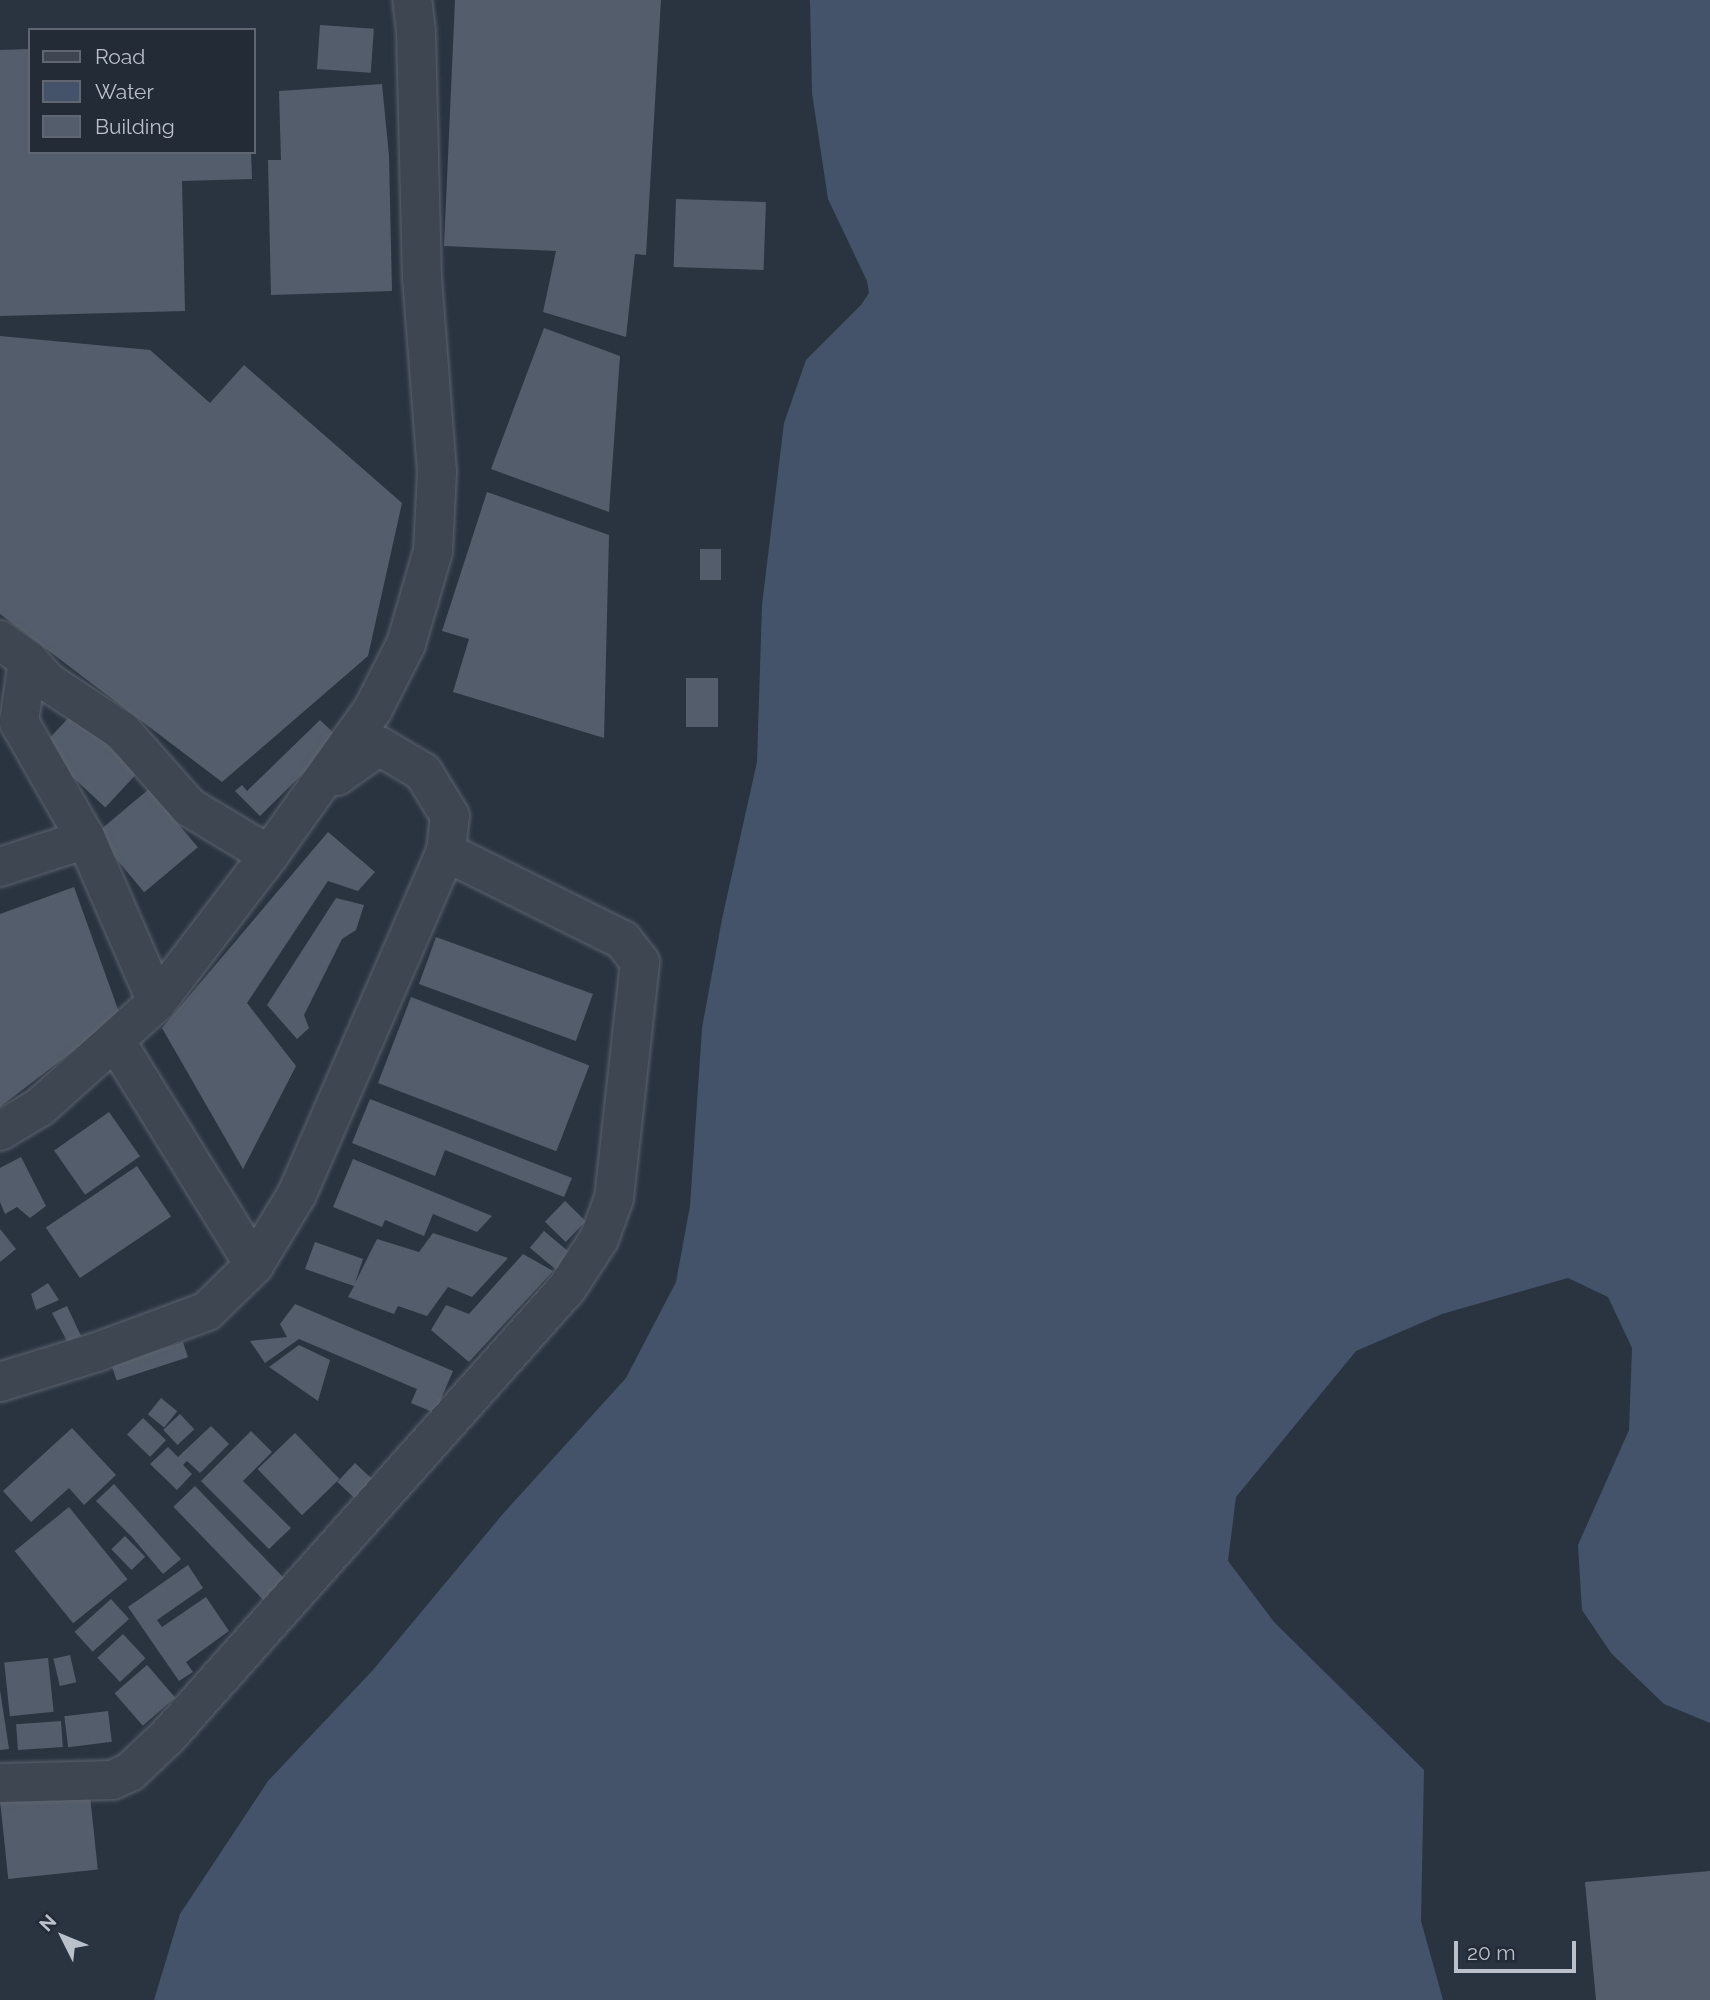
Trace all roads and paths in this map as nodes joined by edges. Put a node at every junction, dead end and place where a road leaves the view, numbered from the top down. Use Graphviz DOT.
graph roads {
  1 [pos="412,0"];
  2 [pos="14,650"];
  3 [pos="10,726"];
  4 [pos="313,793"];
  5 [pos="86,839"];
  6 [pos="446,852"];
  7 [pos="269,855"];
  8 [pos="0,867"];
  9 [pos="157,1002"];
  10 [pos="116,1042"];
  11 [pos="0,1131"];
  12 [pos="254,1265"];
  13 [pos="0,1382"];
  14 [pos="0,1783"];
  1 -- 4 [label="street"];
  2 -- 3 [label="street"];
  2 -- 7 [label="street"];
  3 -- 5 [label="street"];
  4 -- 6 [label="street"];
  4 -- 7 [label="street"];
  5 -- 8 [label="street"];
  5 -- 9 [label="street"];
  6 -- 12 [label="street"];
  6 -- 14 [label="street"];
  7 -- 9 [label="street"];
  9 -- 10 [label="street"];
  10 -- 11 [label="street"];
  10 -- 12 [label="street"];
  12 -- 13 [label="street"];
}
